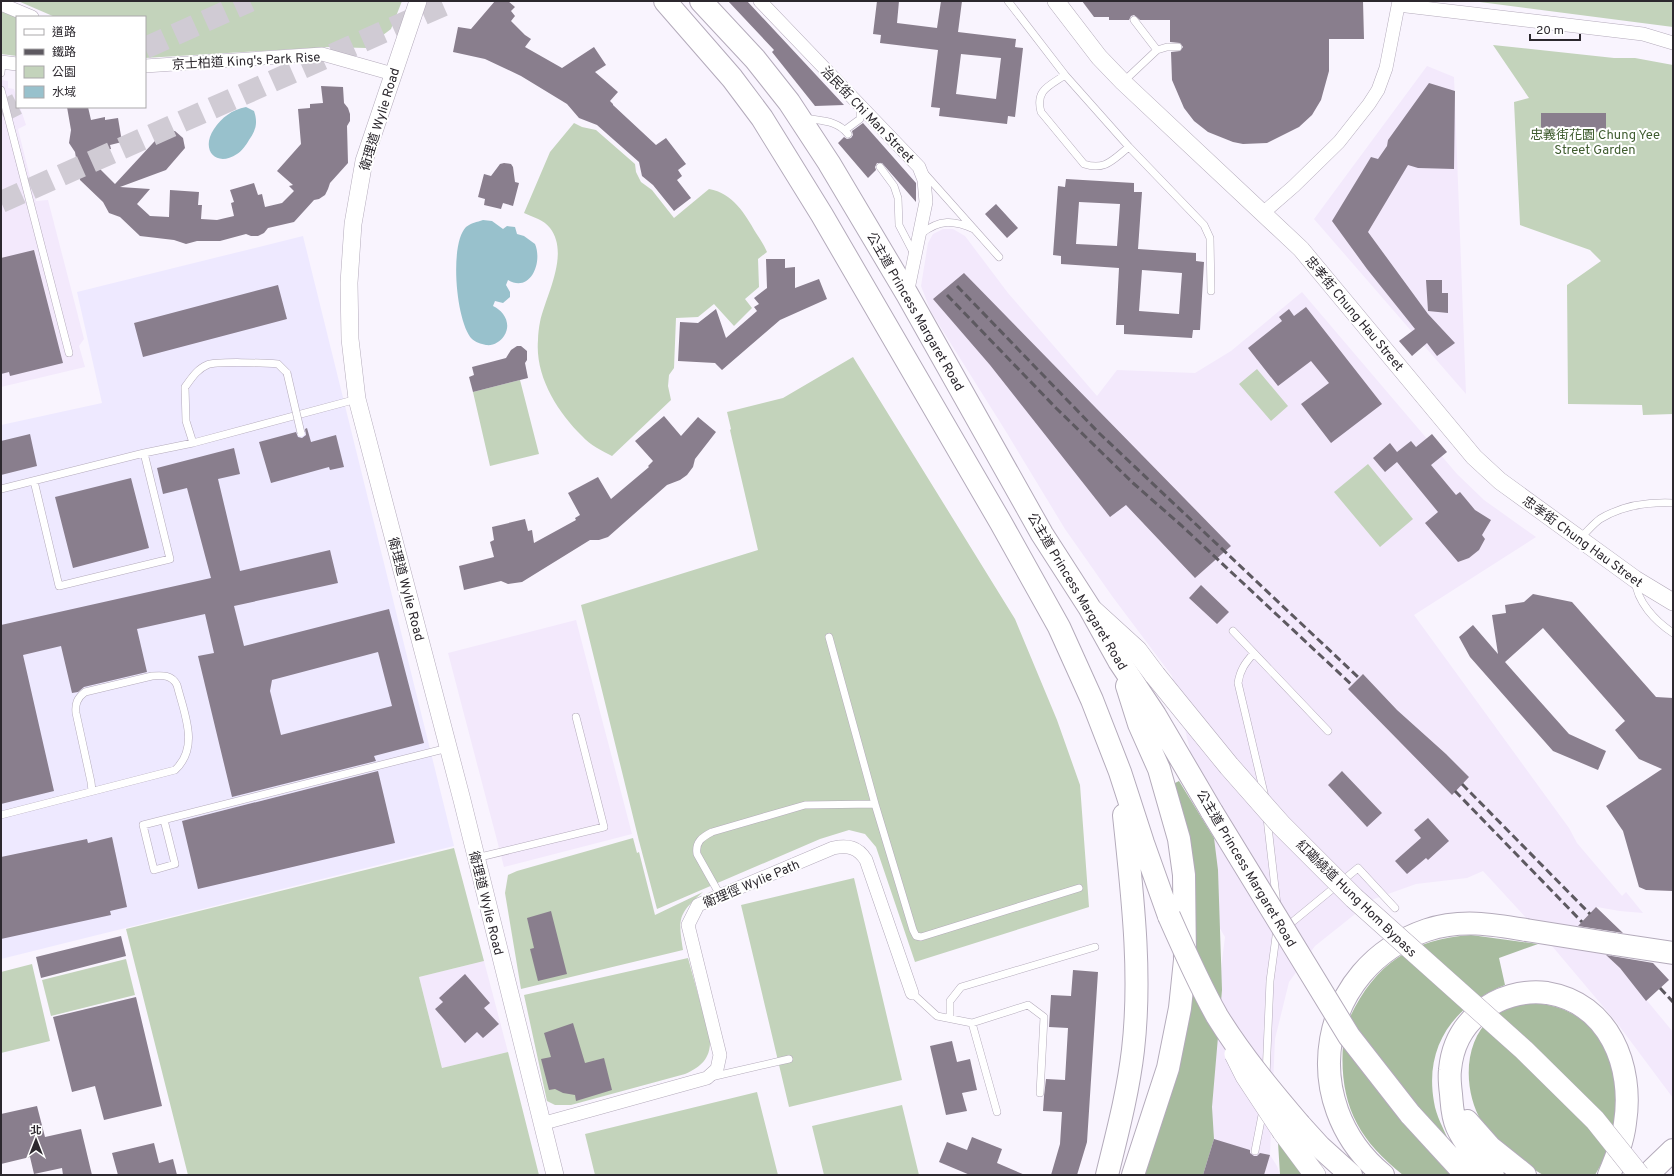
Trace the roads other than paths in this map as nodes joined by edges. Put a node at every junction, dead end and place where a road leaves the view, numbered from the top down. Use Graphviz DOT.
graph roads {
  1 [pos="418,1"];
  2 [pos="665,1"];
  3 [pos="701,1"];
  4 [pos="760,1"];
  5 [pos="1008,1"];
  6 [pos="1056,1"];
  7 [pos="1398,3"];
  8 [pos="1,4"];
  9 [pos="30,16"];
  10 [pos="1134,20"];
  11 [pos="1673,43"];
  12 [pos="1178,47"];
  13 [pos="1157,50"];
  14 [pos="16,64"];
  15 [pos="1,66"];
  16 [pos="146,66"];
  17 [pos="393,74"];
  18 [pos="1065,75"];
  19 [pos="1123,82"];
  20 [pos="1,90"];
  21 [pos="859,106"];
  22 [pos="799,116"];
  23 [pos="1129,147"];
  24 [pos="880,168"];
  25 [pos="919,168"];
  26 [pos="1263,213"];
  27 [pos="976,230"];
  28 [pos="920,234"];
  29 [pos="999,256"];
  30 [pos="915,257"];
  31 [pos="1210,291"];
  32 [pos="907,294"];
  33 [pos="69,353"];
  34 [pos="357,400"];
  35 [pos="302,433"];
  36 [pos="193,443"];
  37 [pos="144,453"];
  38 [pos="34,481"];
  39 [pos="1,489"];
  40 [pos="1673,503"];
  41 [pos="1579,539"];
  42 [pos="1635,579"];
  43 [pos="1673,602"];
  44 [pos="1089,607"];
  45 [pos="1233,631"];
  46 [pos="1673,633"];
  47 [pos="829,637"];
  48 [pos="1254,653"];
  49 [pos="1119,661"];
  50 [pos="576,717"];
  51 [pos="1328,731"];
  52 [pos="448,748"];
  53 [pos="1120,772"];
  54 [pos="92,791"];
  55 [pos="875,804"];
  56 [pos="1,814"];
  57 [pos="164,820"];
  58 [pos="476,858"];
  59 [pos="1079,888"];
  60 [pos="720,895"];
  61 [pos="1395,908"];
  62 [pos="1277,935"];
  63 [pos="1095,947"];
  64 [pos="1673,953"];
  65 [pos="912,994"];
  66 [pos="1217,1016"];
  67 [pos="950,1018"];
  68 [pos="972,1023"];
  69 [pos="790,1059"];
  70 [pos="707,1078"];
  71 [pos="1040,1093"];
  72 [pos="1451,1096"];
  73 [pos="997,1112"];
  74 [pos="541,1124"];
  75 [pos="1673,1150"];
  76 [pos="1255,1151"];
  77 [pos="1518,1169"];
  78 [pos="555,1175"];
  79 [pos="1107,1175"];
  80 [pos="1133,1175"];
  81 [pos="1315,1175"];
  82 [pos="1351,1175"];
  83 [pos="1383,1175"];
  84 [pos="1466,1175"];
  85 [pos="1493,1175"];
  86 [pos="1609,1175"];
  87 [pos="1639,1175"];
  88 [pos="1647,1175"];
  1 -- 17 [label="street, 衛理道 Wylie Road"];
  2 -- 53 [label="highway"];
  3 -- 22 [label="highway, 公主道 Princess Margaret Road"];
  4 -- 21 [label="street, 治民街 Chi Man Street"];
  5 -- 18 [label="lane"];
  6 -- 19 [label="street, 忠孝街 Chung Hau Street"];
  7 -- 11 [label="street"];
  7 -- 26 [label="street"];
  8 -- 9 [label="street"];
  10 -- 13 [label="lane"];
  12 -- 13 [label="lane"];
  13 -- 19 [label="lane"];
  14 -- 15 [label="street"];
  16 -- 17 [label="street, 京士柏道 King's Park Rise"];
  17 -- 34 [label="street, 衛理道 Wylie Road"];
  18 -- 23 [label="lane"];
  18 -- 23 [label="lane"];
  19 -- 26 [label="street, 忠孝街 Chung Hau Street"];
  20 -- 33 [label="lane"];
  21 -- 22 [label="lane"];
  21 -- 25 [label="street, 治民街 Chi Man Street"];
  22 -- 32 [label="highway, 公主道 Princess Margaret Road"];
  23 -- 31 [label="lane"];
  24 -- 30 [label="lane"];
  25 -- 27 [label="lane"];
  25 -- 28 [label="street, 治民街 Chi Man Street"];
  26 -- 41 [label="street, 忠孝街 Chung Hau Street"];
  27 -- 28 [label="lane"];
  27 -- 29 [label="lane"];
  28 -- 30 [label="street, 治民街 Chi Man Street"];
  30 -- 32 [label="street, 治民街 Chi Man Street"];
  32 -- 44 [label="highway, 公主道 Princess Margaret Road"];
  34 -- 36 [label="lane"];
  34 -- 52 [label="street, 衛理道 Wylie Road"];
  35 -- 36 [label="lane, bridge"];
  36 -- 37 [label="lane"];
  37 -- 38 [label="lane"];
  37 -- 38 [label="lane"];
  38 -- 39 [label="lane"];
  40 -- 41 [label="lane"];
  41 -- 42 [label="street, 忠孝街 Chung Hau Street"];
  42 -- 43 [label="street, 忠孝街 Chung Hau Street"];
  42 -- 46 [label="lane"];
  44 -- 49 [label="highway, 公主道 Princess Margaret Road"];
  44 -- 87 [label="main road, 紅磡繞道 Hung Hom Bypass, bridge"];
  45 -- 48 [label="lane"];
  47 -- 55 [label="lane"];
  48 -- 51 [label="lane"];
  48 -- 62 [label="lane"];
  49 -- 80 [label="highway"];
  49 -- 84 [label="highway, 公主道 Princess Margaret Road, bridge"];
  50 -- 58 [label="lane"];
  52 -- 57 [label="lane"];
  52 -- 58 [label="street, 衛理道 Wylie Road"];
  53 -- 66 [label="highway, bridge"];
  53 -- 79 [label="highway"];
  54 -- 54 [label="lane"];
  54 -- 56 [label="lane"];
  55 -- 59 [label="lane"];
  55 -- 60 [label="lane"];
  57 -- 57 [label="lane"];
  58 -- 74 [label="street, 衛理道 Wylie Road"];
  60 -- 65 [label="street, 衛理徑 Wylie Path"];
  60 -- 70 [label="street, 衛理徑 Wylie Path"];
  61 -- 62 [label="lane"];
  62 -- 76 [label="lane"];
  63 -- 67 [label="lane"];
  64 -- 83 [label="highway, bridge"];
  65 -- 67 [label="lane"];
  66 -- 81 [label="main road, bridge"];
  66 -- 82 [label="highway, bridge"];
  67 -- 68 [label="lane"];
  68 -- 71 [label="lane"];
  68 -- 73 [label="lane"];
  69 -- 70 [label="lane"];
  70 -- 74 [label="street"];
  72 -- 77 [label="highway"];
  72 -- 85 [label="highway"];
  72 -- 86 [label="highway"];
  74 -- 78 [label="street, 衛理道 Wylie Road"];
  75 -- 88 [label="highway"];
}
